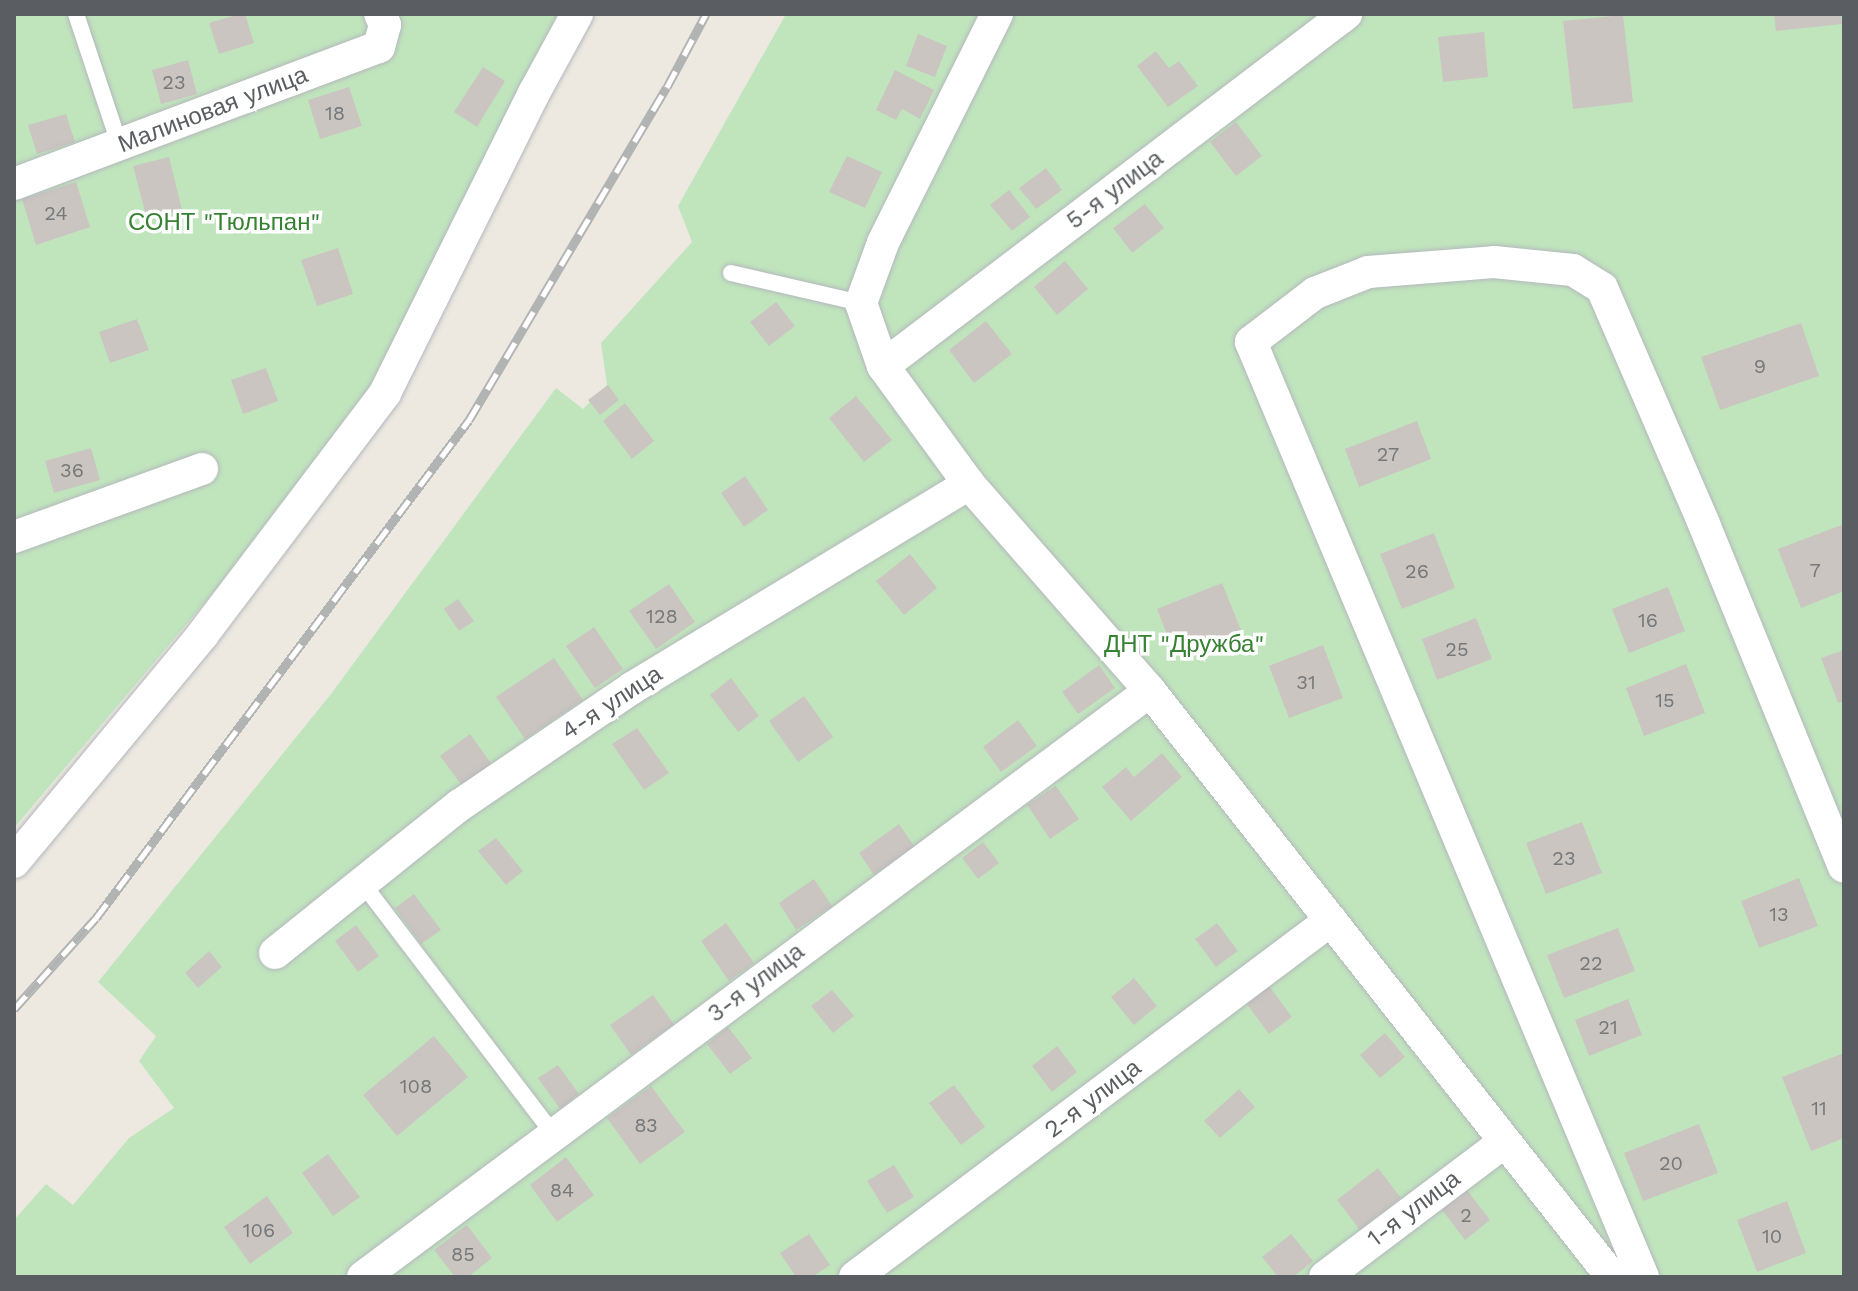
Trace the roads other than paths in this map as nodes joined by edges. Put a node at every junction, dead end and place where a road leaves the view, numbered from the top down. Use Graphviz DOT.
graph roads {
  1 [pos="76,14"];
  2 [pos="380,14"];
  3 [pos="577,14"];
  4 [pos="997,14"];
  5 [pos="1346,14"];
  6 [pos="120,146"];
  7 [pos="14,184"];
  8 [pos="731,273"];
  9 [pos="861,303"];
  10 [pos="883,366"];
  11 [pos="202,469"];
  12 [pos="969,484"];
  13 [pos="14,537"];
  14 [pos="1150,691"];
  15 [pos="14,862"];
  16 [pos="1844,867"];
  17 [pos="363,884"];
  18 [pos="1331,920"];
  19 [pos="275,953"];
  20 [pos="553,1133"];
  21 [pos="1504,1142"];
  22 [pos="363,1277"];
  23 [pos="855,1277"];
  24 [pos="1325,1277"];
  25 [pos="1612,1277"];
  26 [pos="1643,1277"];
  1 -- 6 [label="lane"];
  2 -- 6 [label="street, Малиновая улица"];
  3 -- 15 [label="street"];
  4 -- 9 [label="street"];
  5 -- 10 [label="street, 5-я улица"];
  6 -- 7 [label="street, Малиновая улица"];
  8 -- 9 [label="lane"];
  9 -- 10 [label="street"];
  10 -- 12 [label="street"];
  11 -- 13 [label="street"];
  12 -- 14 [label="street"];
  12 -- 17 [label="street, 4-я улица"];
  14 -- 18 [label="street"];
  14 -- 20 [label="street, 3-я улица"];
  16 -- 26 [label="street"];
  17 -- 19 [label="street, 4-я улица"];
  17 -- 20 [label="lane"];
  18 -- 21 [label="street"];
  18 -- 23 [label="street, 2-я улица"];
  20 -- 22 [label="street, 3-я улица"];
  21 -- 24 [label="street, 1-я улица"];
  21 -- 25 [label="street"];
}
